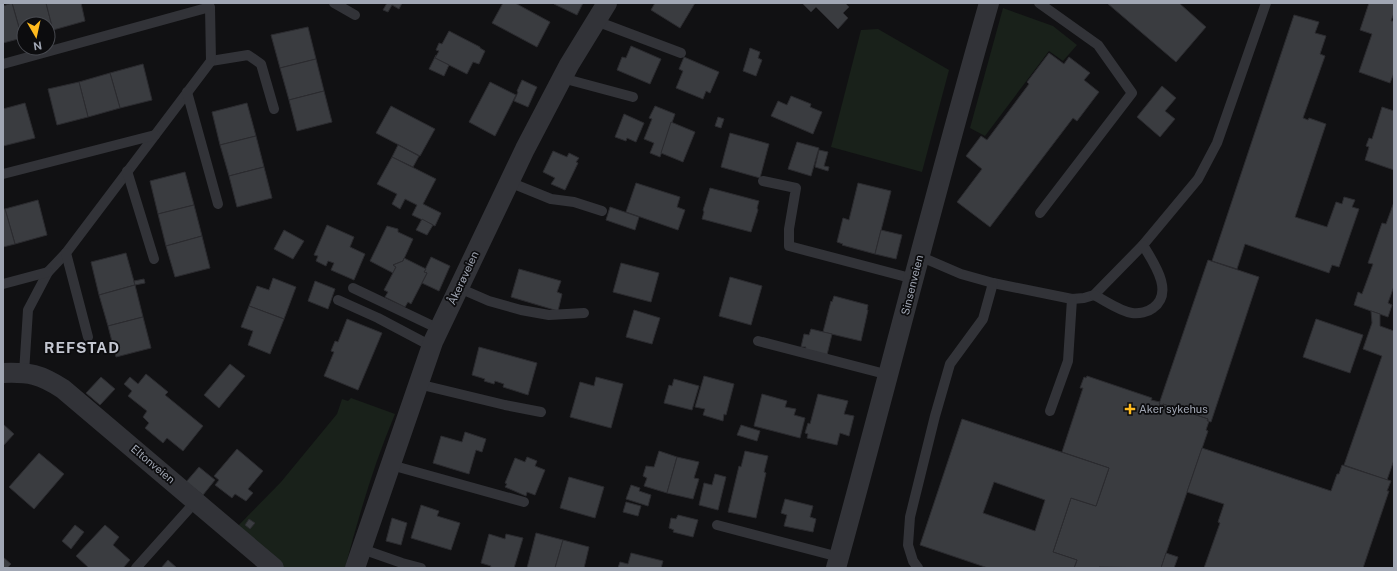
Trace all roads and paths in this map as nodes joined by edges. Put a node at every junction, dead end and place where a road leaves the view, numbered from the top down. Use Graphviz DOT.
graph roads {
  1 [pos="334,3"];
  2 [pos="607,3"];
  3 [pos="989,3"];
  4 [pos="1039,3"];
  5 [pos="1266,3"];
  6 [pos="355,15"];
  7 [pos="596,20"];
  8 [pos="681,53"];
  9 [pos="211,61"];
  10 [pos="3,64"];
  11 [pos="562,78"];
  12 [pos="187,92"];
  13 [pos="633,98"];
  14 [pos="274,109"];
  15 [pos="155,135"];
  16 [pos="127,172"];
  17 [pos="3,174"];
  18 [pos="763,181"];
  19 [pos="509,182"];
  20 [pos="218,204"];
  21 [pos="602,211"];
  22 [pos="1040,213"];
  23 [pos="1143,245"];
  24 [pos="66,253"];
  25 [pos="919,256"];
  26 [pos="154,259"];
  27 [pos="48,272"];
  28 [pos="914,279"];
  29 [pos="993,283"];
  30 [pos="3,284"];
  31 [pos="353,288"];
  32 [pos="458,288"];
  33 [pos="1094,294"];
  34 [pos="338,300"];
  35 [pos="1072,300"];
  36 [pos="584,313"];
  37 [pos="88,337"];
  38 [pos="435,338"];
  39 [pos="758,341"];
  40 [pos="24,373"];
  41 [pos="3,374"];
  42 [pos="889,375"];
  43 [pos="418,384"];
  44 [pos="1050,411"];
  45 [pos="541,412"];
  46 [pos="391,465"];
  47 [pos="196,501"];
  48 [pos="524,502"];
  49 [pos="717,525"];
  50 [pos="362,549"];
  51 [pos="838,562"];
  52 [pos="136,568"];
  53 [pos="274,568"];
  54 [pos="356,568"];
  55 [pos="421,568"];
  56 [pos="918,568"];
  1 -- 6 [label="lane"];
  2 -- 7 [label="street, Åkerøveien"];
  3 -- 25 [label="street, Sinsenveien"];
  4 -- 22 [label="lane"];
  5 -- 23 [label="lane"];
  7 -- 8 [label="lane"];
  7 -- 11 [label="street, Åkerøveien"];
  9 -- 10 [label="lane"];
  9 -- 12 [label="lane"];
  9 -- 14 [label="lane"];
  11 -- 13 [label="lane"];
  11 -- 19 [label="street, Åkerøveien"];
  12 -- 15 [label="lane"];
  12 -- 20 [label="lane"];
  15 -- 16 [label="lane"];
  15 -- 17 [label="lane"];
  16 -- 24 [label="lane"];
  16 -- 26 [label="lane"];
  18 -- 28 [label="lane"];
  19 -- 21 [label="lane"];
  19 -- 32 [label="street, Åkerøveien"];
  23 -- 33 [label="lane"];
  23 -- 33 [label="lane"];
  24 -- 27 [label="lane"];
  24 -- 37 [label="lane"];
  25 -- 28 [label="street, Sinsenveien"];
  25 -- 29 [label="lane"];
  27 -- 30 [label="lane"];
  27 -- 40 [label="lane"];
  28 -- 42 [label="street, Sinsenveien"];
  29 -- 35 [label="lane"];
  29 -- 56 [label="lane"];
  31 -- 38 [label="lane"];
  32 -- 36 [label="lane"];
  32 -- 38 [label="street, Åkerøveien"];
  33 -- 35 [label="lane"];
  34 -- 38 [label="lane"];
  35 -- 44 [label="lane"];
  38 -- 43 [label="street, Åkerøveien"];
  39 -- 42 [label="lane"];
  40 -- 41 [label="street, Eltonveien"];
  40 -- 47 [label="street, Eltonveien"];
  42 -- 51 [label="street, Sinsenveien"];
  43 -- 45 [label="lane"];
  43 -- 46 [label="street, Åkerøveien"];
  46 -- 48 [label="lane"];
  46 -- 50 [label="street, Åkerøveien"];
  47 -- 52 [label="lane"];
  47 -- 53 [label="street, Eltonveien"];
  49 -- 51 [label="lane"];
  50 -- 54 [label="street, Åkerøveien"];
  50 -- 55 [label="lane"];
}
